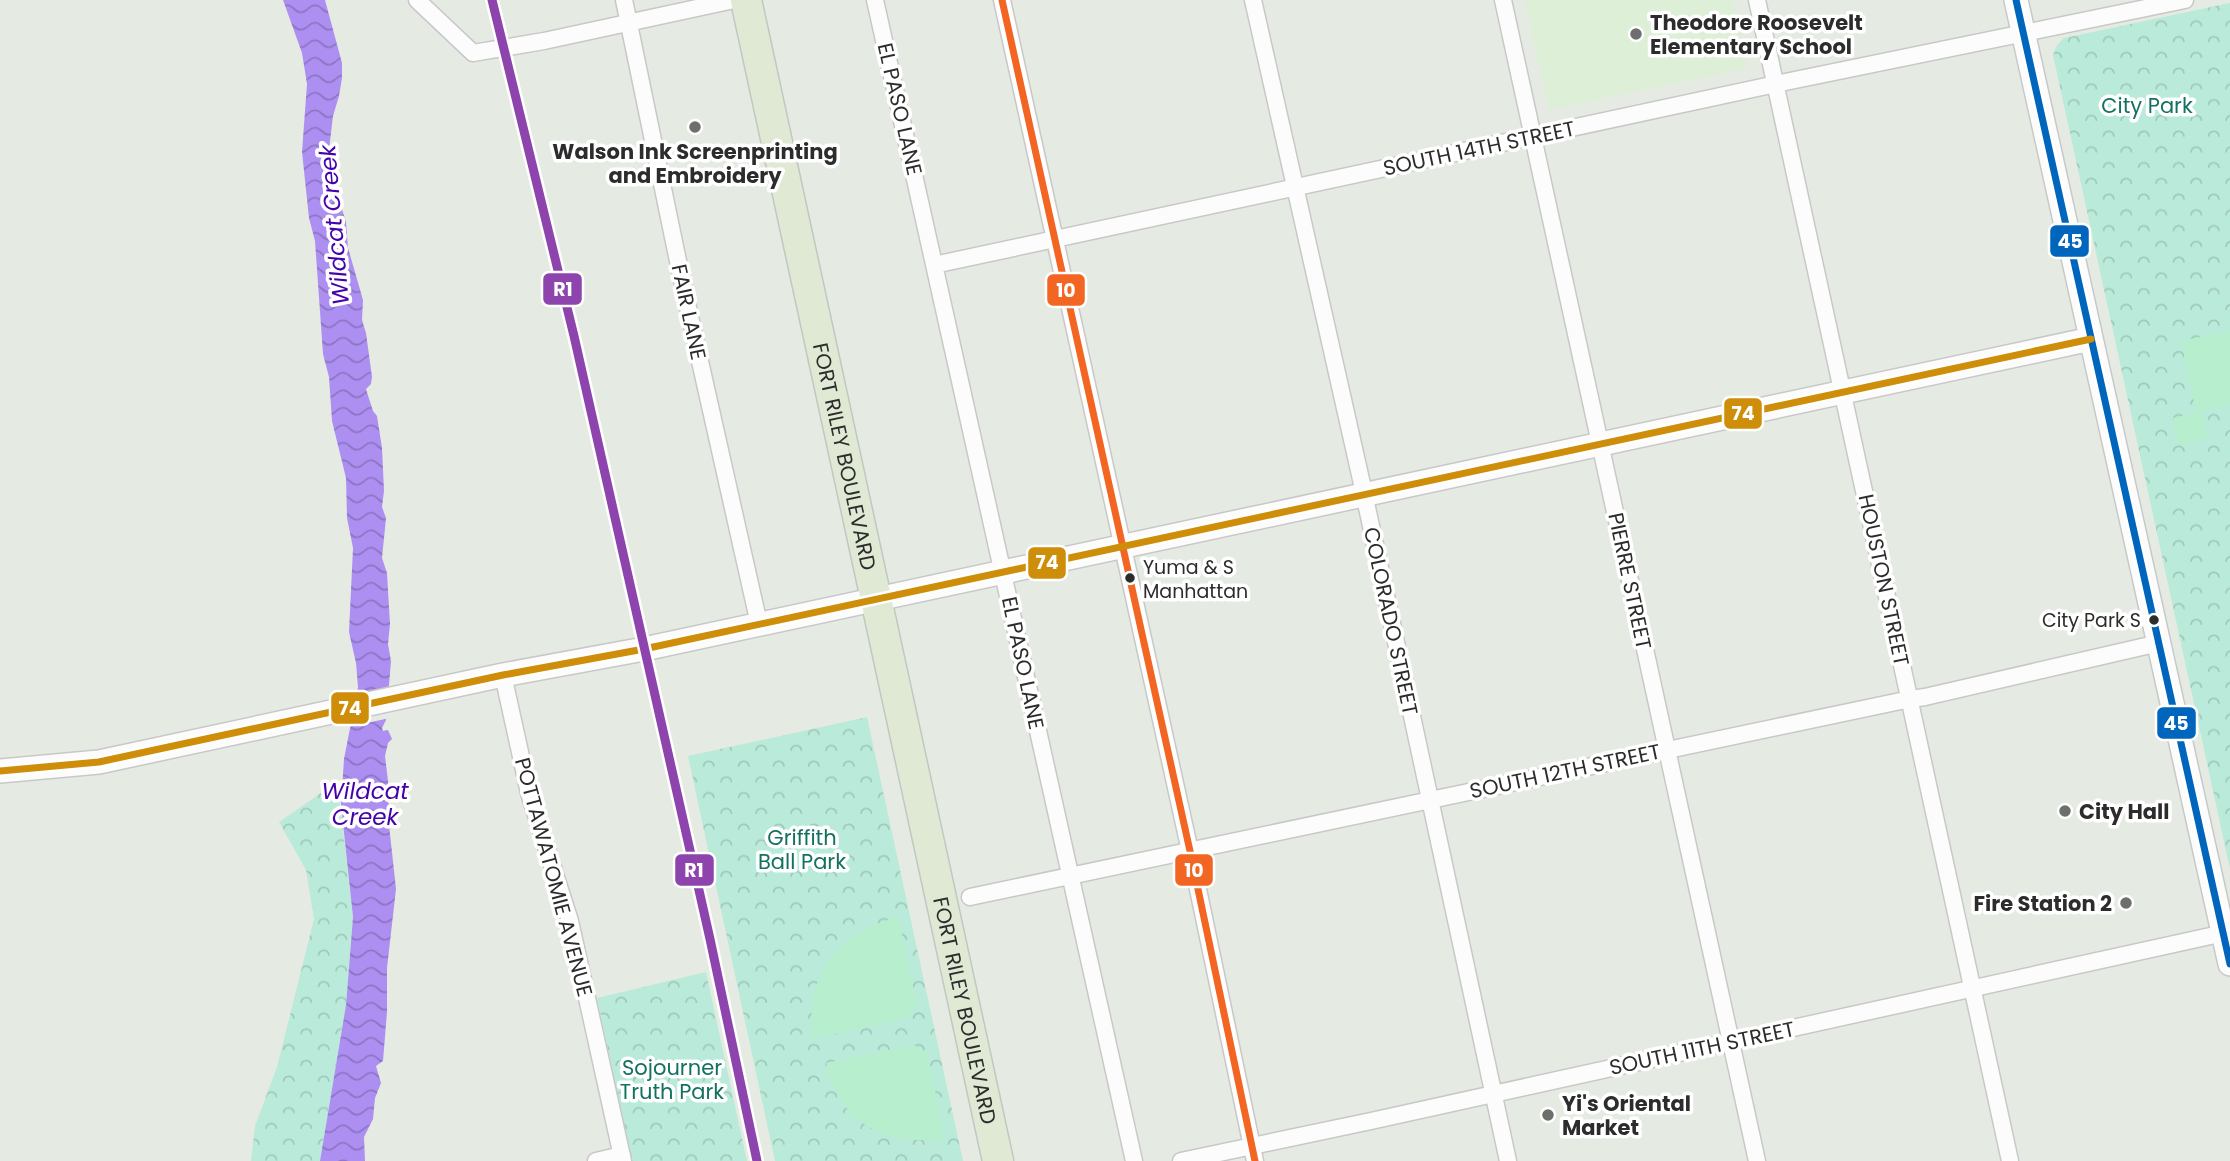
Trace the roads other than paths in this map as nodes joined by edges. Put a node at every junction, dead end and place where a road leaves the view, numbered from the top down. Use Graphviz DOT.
graph roads {
  1 [pos="417,0"];
  2 [pos="624,0"];
  3 [pos="734,0"];
  4 [pos="746,0"];
  5 [pos="875,0"];
  6 [pos="1002,0"];
  7 [pos="1253,0"];
  8 [pos="1503,0"];
  9 [pos="1757,0"];
  10 [pos="2016,0"];
  11 [pos="2185,0"];
  12 [pos="629,23"];
  13 [pos="2023,32"];
  14 [pos="1776,85"];
  15 [pos="1533,138"];
  16 [pos="1295,187"];
  17 [pos="1055,239"];
  18 [pos="934,265"];
  19 [pos="2091,340"];
  20 [pos="1843,392"];
  21 [pos="1600,444"];
  22 [pos="1364,495"];
  23 [pos="1122,547"];
  24 [pos="1003,572"];
  25 [pos="877,599"];
  26 [pos="759,624"];
  27 [pos="2159,643"];
  28 [pos="503,675"];
  29 [pos="1910,699"];
  30 [pos="1667,749"];
  31 [pos="0,771"];
  32 [pos="1429,800"];
  33 [pos="1190,851"];
  34 [pos="1070,877"];
  35 [pos="970,897"];
  36 [pos="2227,932"];
  37 [pos="2230,964"];
  38 [pos="1973,989"];
  39 [pos="1731,1041"];
  40 [pos="1493,1094"];
  41 [pos="1253,1154"];
  42 [pos="622,1158"];
  43 [pos="596,1161"];
  44 [pos="998,1161"];
  45 [pos="1134,1161"];
  46 [pos="1181,1161"];
  47 [pos="1508,1161"];
  48 [pos="1757,1161"];
  49 [pos="2010,1161"];
  1 -- 12 [label="street"];
  2 -- 12 [label="street, FAIR LANE"];
  3 -- 12 [label="street"];
  4 -- 25 [label="highway, FORT RILEY BOULEVARD"];
  5 -- 18 [label="street, EL PASO LANE"];
  6 -- 17 [label="street"];
  7 -- 16 [label="street, COLORADO STREET"];
  8 -- 15 [label="street, PIERRE STREET"];
  9 -- 14 [label="street, HOUSTON STREET"];
  10 -- 13 [label="street"];
  11 -- 13 [label="street, SOUTH 14TH STREET"];
  12 -- 26 [label="street, FAIR LANE"];
  13 -- 14 [label="street, SOUTH 14TH STREET"];
  13 -- 19 [label="street"];
  14 -- 15 [label="street, SOUTH 14TH STREET"];
  14 -- 20 [label="street, HOUSTON STREET"];
  15 -- 16 [label="street, SOUTH 14TH STREET"];
  15 -- 21 [label="street, PIERRE STREET"];
  16 -- 17 [label="street, SOUTH 14TH STREET"];
  16 -- 22 [label="street, COLORADO STREET"];
  17 -- 18 [label="street, SOUTH 14TH STREET"];
  17 -- 23 [label="street"];
  18 -- 24 [label="street, EL PASO LANE"];
  19 -- 20 [label="street"];
  19 -- 27 [label="street"];
  20 -- 21 [label="street"];
  20 -- 29 [label="street, HOUSTON STREET"];
  21 -- 22 [label="street"];
  21 -- 30 [label="street, PIERRE STREET"];
  22 -- 23 [label="street"];
  22 -- 32 [label="street, COLORADO STREET"];
  23 -- 24 [label="street"];
  23 -- 33 [label="street"];
  24 -- 25 [label="street"];
  24 -- 34 [label="street, EL PASO LANE"];
  25 -- 26 [label="street"];
  25 -- 44 [label="highway, FORT RILEY BOULEVARD"];
  26 -- 28 [label="street"];
  27 -- 29 [label="street, SOUTH 12TH STREET"];
  27 -- 36 [label="street"];
  28 -- 31 [label="street"];
  28 -- 42 [label="street, POTTAWATOMIE AVENUE"];
  29 -- 30 [label="street, SOUTH 12TH STREET"];
  29 -- 38 [label="street, HOUSTON STREET"];
  30 -- 32 [label="street, SOUTH 12TH STREET"];
  30 -- 39 [label="street, PIERRE STREET"];
  32 -- 33 [label="street, SOUTH 12TH STREET"];
  32 -- 40 [label="street, COLORADO STREET"];
  33 -- 34 [label="street, SOUTH 12TH STREET"];
  33 -- 41 [label="street"];
  34 -- 35 [label="street, SOUTH 12TH STREET"];
  34 -- 45 [label="street, EL PASO LANE"];
  36 -- 37 [label="street"];
  36 -- 38 [label="street, SOUTH 11TH STREET"];
  38 -- 39 [label="street, SOUTH 11TH STREET"];
  38 -- 49 [label="street, HOUSTON STREET"];
  39 -- 40 [label="street, SOUTH 11TH STREET"];
  39 -- 48 [label="street, PIERRE STREET"];
  40 -- 41 [label="street, SOUTH 11TH STREET"];
  40 -- 47 [label="street, COLORADO STREET"];
  41 -- 46 [label="street, SOUTH 11TH STREET"];
  42 -- 43 [label="street"];
}
